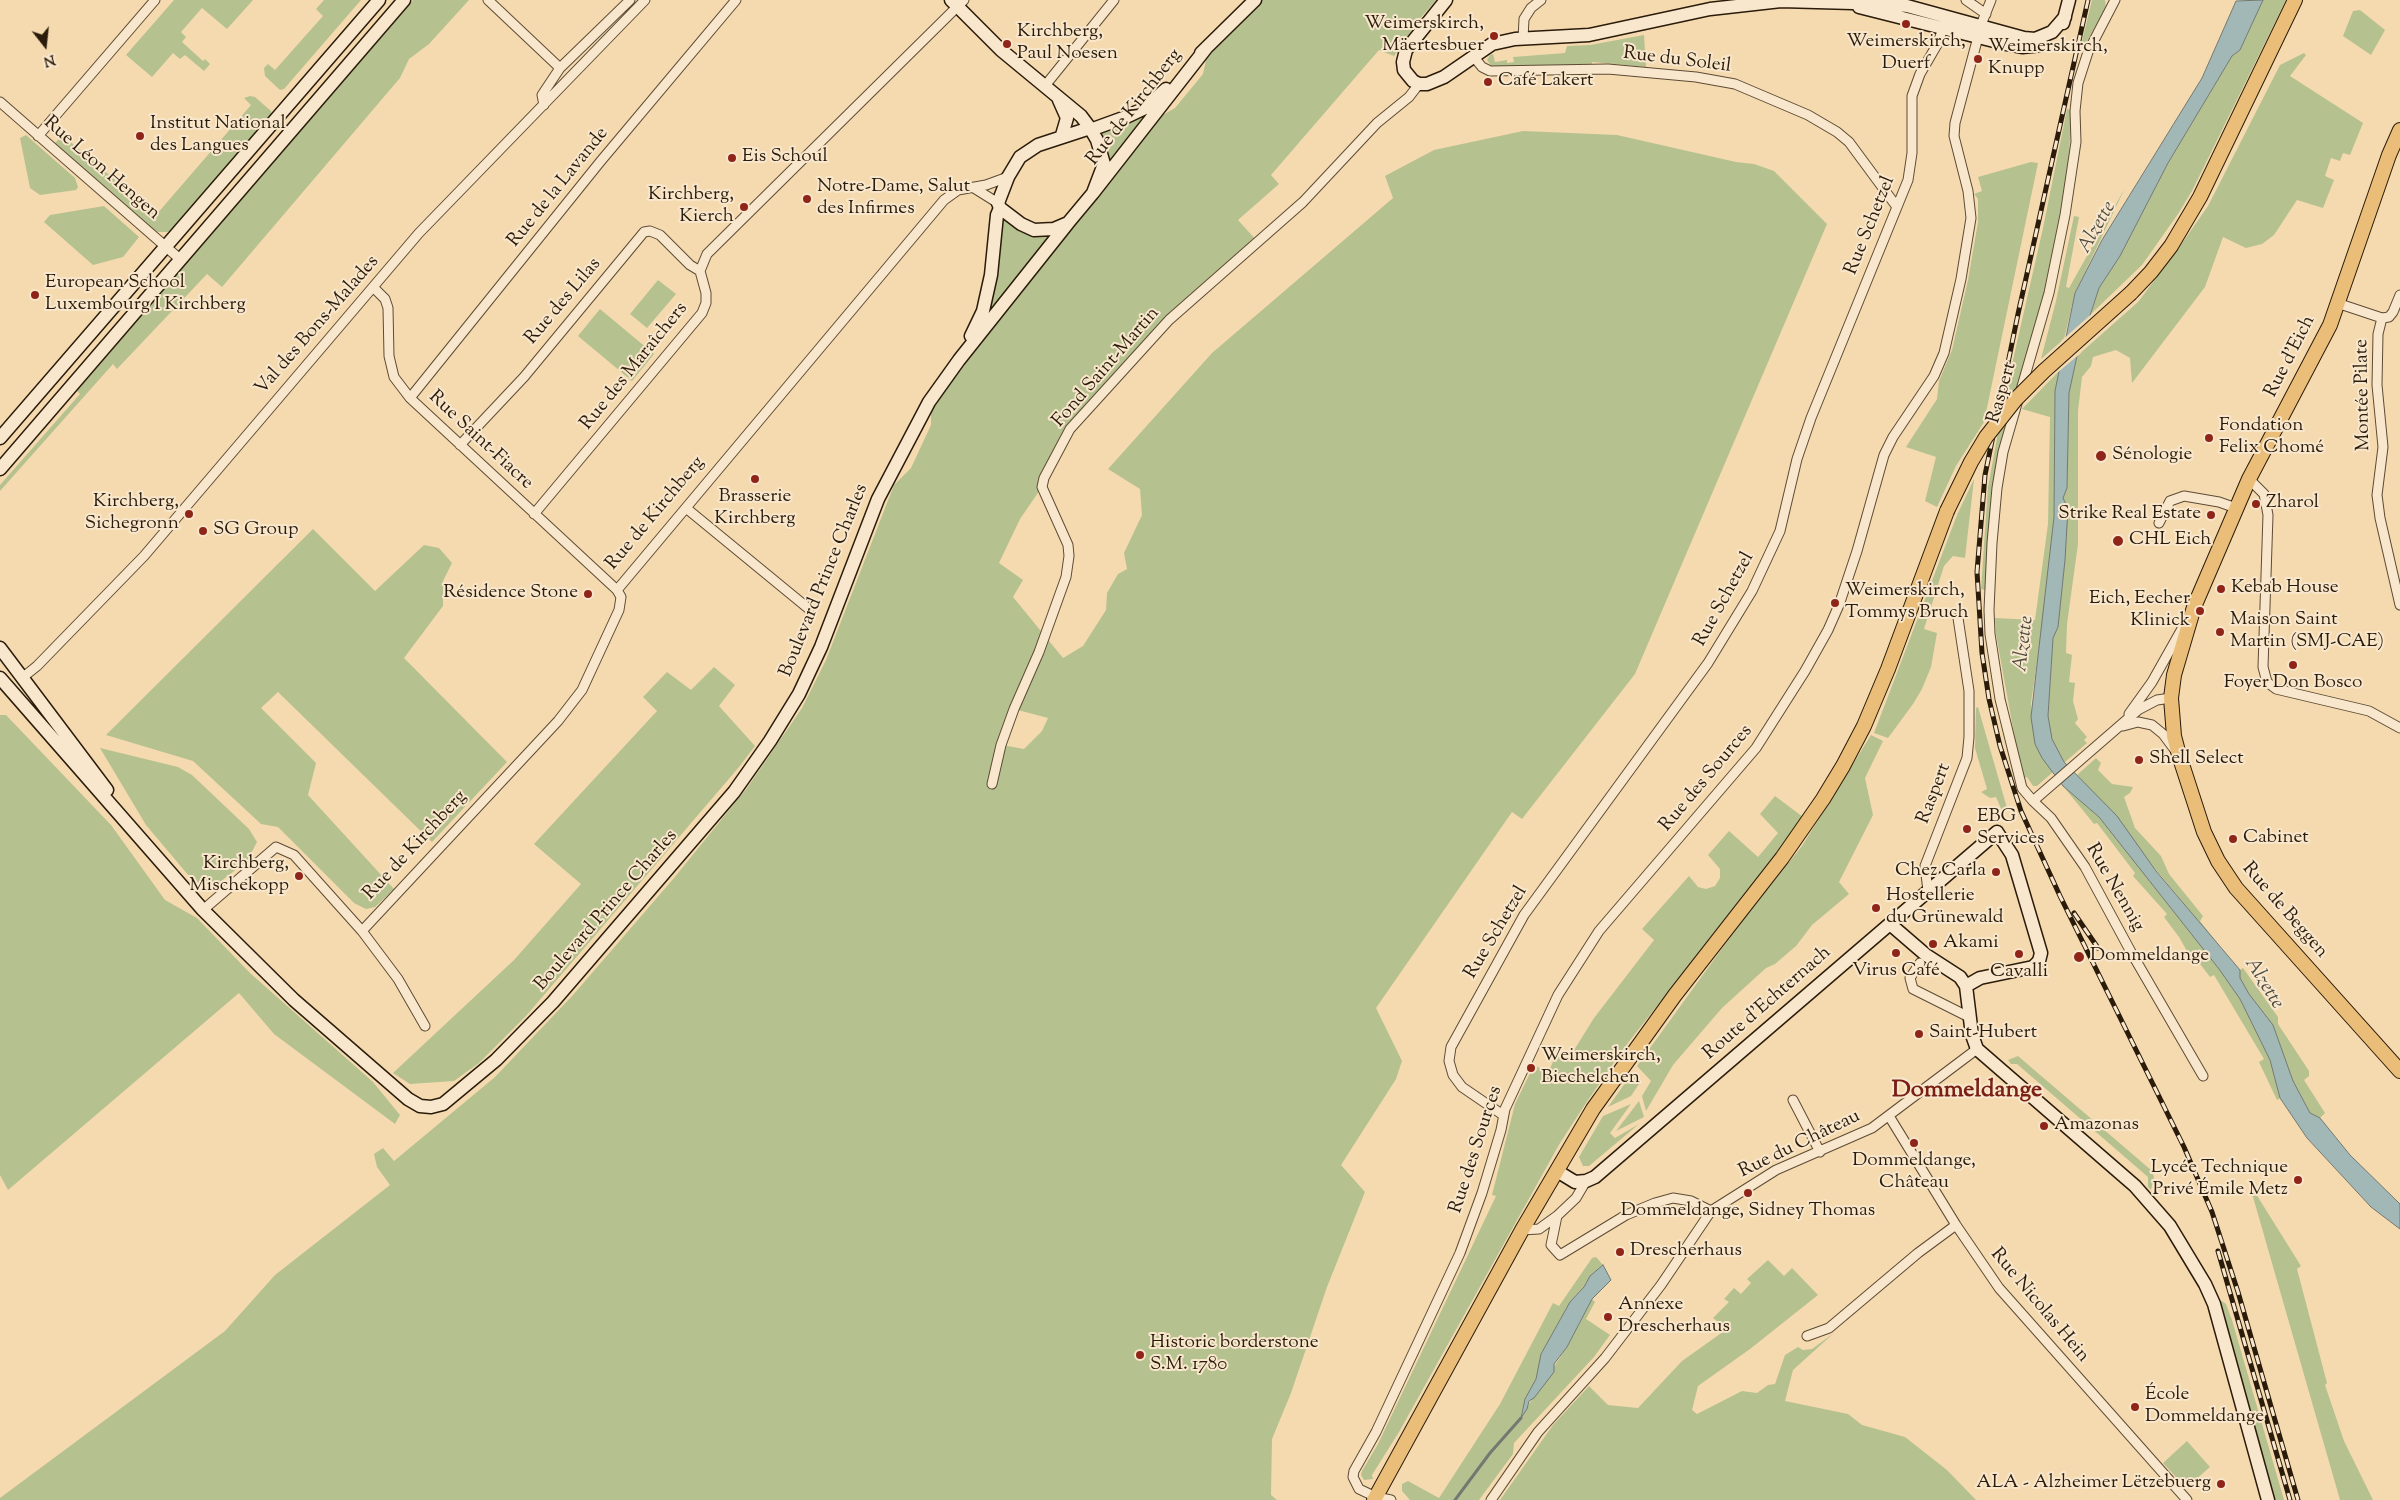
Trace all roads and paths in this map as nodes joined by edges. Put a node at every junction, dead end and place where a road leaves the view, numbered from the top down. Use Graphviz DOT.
graph roads {
  1 [pos="155,0"];
  2 [pos="379,0"];
  3 [pos="404,0"];
  4 [pos="488,0"];
  5 [pos="630,0"];
  6 [pos="645,0"];
  7 [pos="736,0"];
  8 [pos="1114,0"];
  9 [pos="1255,0"];
  10 [pos="1446,0"];
  11 [pos="1541,0"];
  12 [pos="1966,0"];
  13 [pos="1991,0"];
  14 [pos="2068,0"];
  15 [pos="2116,0"];
  16 [pos="2295,0"];
  17 [pos="958,2"];
  18 [pos="1853,3"];
  19 [pos="1908,3"];
  20 [pos="1947,16"];
  21 [pos="1982,26"];
  22 [pos="1943,28"];
  23 [pos="1523,39"];
  24 [pos="1207,47"];
  25 [pos="1473,56"];
  26 [pos="560,68"];
  27 [pos="1419,84"];
  28 [pos="1044,88"];
  29 [pos="1059,100"];
  30 [pos="0,102"];
  31 [pos="544,105"];
  32 [pos="1091,128"];
  33 [pos="2400,130"];
  34 [pos="1062,135"];
  35 [pos="38,136"];
  36 [pos="1008,177"];
  37 [pos="974,188"];
  38 [pos="1093,193"];
  39 [pos="999,206"];
  40 [pos="1897,207"];
  41 [pos="1068,223"];
  42 [pos="166,246"];
  43 [pos="181,260"];
  44 [pos="700,272"];
  45 [pos="374,288"];
  46 [pos="2400,295"];
  47 [pos="2337,303"];
  48 [pos="2382,318"];
  49 [pos="959,360"];
  50 [pos="410,398"];
  51 [pos="0,438"];
  52 [pos="460,444"];
  53 [pos="0,469"];
  54 [pos="2249,479"];
  55 [pos="686,508"];
  56 [pos="2236,508"];
  57 [pos="534,514"];
  58 [pos="2159,523"];
  59 [pos="616,590"];
  60 [pos="2400,605"];
  61 [pos="2194,607"];
  62 [pos="809,609"];
  63 [pos="1958,618"];
  64 [pos="0,648"];
  65 [pos="22,678"];
  66 [pos="4,683"];
  67 [pos="2170,698"];
  68 [pos="2120,726"];
  69 [pos="2400,728"];
  70 [pos="2179,756"];
  71 [pos="992,784"];
  72 [pos="2033,801"];
  73 [pos="143,842"];
  74 [pos="1928,891"];
  75 [pos="203,910"];
  76 [pos="1890,924"];
  77 [pos="362,931"];
  78 [pos="1920,963"];
  79 [pos="1966,986"];
  80 [pos="1969,1017"];
  81 [pos="424,1026"];
  82 [pos="1977,1049"];
  83 [pos="2400,1071"];
  84 [pos="2203,1076"];
  85 [pos="1793,1100"];
  86 [pos="1503,1115"];
  87 [pos="1889,1116"];
  88 [pos="1820,1152"];
  89 [pos="1557,1171"];
  90 [pos="1586,1181"];
  91 [pos="1711,1210"];
  92 [pos="1557,1216"];
  93 [pos="1956,1225"];
  94 [pos="1522,1230"];
  95 [pos="1807,1336"];
  96 [pos="1377,1499"];
  97 [pos="1391,1500"];
  98 [pos="1491,1500"];
  99 [pos="2187,1500"];
  100 [pos="2268,1500"];
  1 -- 35 [label="street"];
  2 -- 42 [label="main road"];
  3 -- 43 [label="main road"];
  4 -- 26 [label="street"];
  5 -- 26 [label="street"];
  6 -- 31 [label="street, Val des Bons-Malades"];
  7 -- 50 [label="street, Rue de la Lavande"];
  8 -- 28 [label="street"];
  9 -- 24 [label="main road, Rue de Kirchberg"];
  10 -- 27 [label="main road"];
  11 -- 23 [label="street"];
  12 -- 21 [label="street"];
  13 -- 21 [label="street, Rue des Sources"];
  14 -- 21 [label="main road"];
  15 -- 72 [label="street, Raspert"];
  16 -- 89 [label="main road, bridge"];
  17 -- 28 [label="main road"];
  17 -- 44 [label="street"];
  18 -- 19 [label="main road"];
  18 -- 22 [label="main road"];
  18 -- 23 [label="main road"];
  19 -- 20 [label="main road"];
  20 -- 21 [label="main road"];
  20 -- 22 [label="main road"];
  21 -- 22 [label="main road"];
  21 -- 86 [label="street, Rue des Sources"];
  22 -- 40 [label="street, Rue Schetzel"];
  23 -- 25 [label="main road"];
  24 -- 32 [label="main road, Rue de Kirchberg"];
  24 -- 38 [label="main road, Rue de Kirchberg"];
  25 -- 27 [label="main road"];
  25 -- 40 [label="street, Rue du Soleil"];
  26 -- 31 [label="street"];
  27 -- 71 [label="street, Fond Saint-Martin"];
  28 -- 29 [label="main road"];
  29 -- 32 [label="main road"];
  29 -- 34 [label="main road"];
  30 -- 35 [label="street, Rue Léon Hengen"];
  31 -- 45 [label="street, Val des Bons-Malades"];
  32 -- 34 [label="main road, Rue de Kirchberg"];
  32 -- 38 [label="main road, Rue de Kirchberg"];
  33 -- 47 [label="main road, Rue d'Eich"];
  34 -- 36 [label="main road, Rue de Kirchberg"];
  35 -- 42 [label="street, Rue Léon Hengen"];
  36 -- 37 [label="street, Rue de Kirchberg"];
  36 -- 39 [label="main road, Rue de Kirchberg"];
  37 -- 39 [label="street"];
  37 -- 55 [label="street, Rue de Kirchberg"];
  38 -- 41 [label="main road, Rue de Kirchberg"];
  39 -- 41 [label="main road"];
  39 -- 49 [label="main road, Boulevard Prince Charles"];
  40 -- 86 [label="street, Rue Schetzel"];
  41 -- 49 [label="main road, Boulevard Prince Charles"];
  42 -- 43 [label="street, Rue Léon Hengen"];
  42 -- 51 [label="main road"];
  43 -- 53 [label="main road"];
  44 -- 52 [label="street, Rue des Lilas"];
  44 -- 57 [label="street, Rue des Maraîchers"];
  45 -- 50 [label="street, Rue Saint-Fiacre"];
  45 -- 65 [label="street, Val des Bons-Malades"];
  46 -- 48 [label="street"];
  47 -- 48 [label="street, Montée Pilate"];
  47 -- 54 [label="main road, Rue d'Eich"];
  48 -- 60 [label="street, Montée Pilate"];
  49 -- 75 [label="main road, Boulevard Prince Charles"];
  50 -- 52 [label="street, Rue Saint-Fiacre"];
  52 -- 57 [label="street, Rue Saint-Fiacre"];
  54 -- 56 [label="main road, Rue d'Eich"];
  54 -- 69 [label="street"];
  55 -- 59 [label="street, Rue de Kirchberg"];
  55 -- 62 [label="street"];
  56 -- 58 [label="street"];
  56 -- 61 [label="main road, Rue d'Eich"];
  57 -- 59 [label="street, Rue Saint-Fiacre"];
  59 -- 77 [label="street, Rue de Kirchberg"];
  61 -- 67 [label="main road, Rue de Beggen"];
  61 -- 68 [label="street, Rue d'Eich"];
  63 -- 74 [label="street, Raspert"];
  64 -- 65 [label="main road, Boulevard Prince Charles"];
  65 -- 66 [label="main road, Boulevard Prince Charles"];
  65 -- 73 [label="main road, Boulevard Prince Charles"];
  66 -- 73 [label="main road, Boulevard Prince Charles"];
  67 -- 68 [label="street"];
  67 -- 70 [label="main road, Rue de Beggen"];
  68 -- 70 [label="street"];
  68 -- 72 [label="street"];
  70 -- 83 [label="main road, Rue de Beggen"];
  72 -- 84 [label="street, Rue Nennig"];
  73 -- 75 [label="main road, Boulevard Prince Charles"];
  74 -- 76 [label="main road, Route d'Echternach"];
  74 -- 79 [label="main road, Route d'Echternach"];
  75 -- 77 [label="street, Rue de Kirchberg"];
  76 -- 79 [label="main road"];
  76 -- 90 [label="main road, Route d'Echternach"];
  77 -- 81 [label="street, Rue de Kirchberg"];
  78 -- 80 [label="street"];
  79 -- 80 [label="main road"];
  80 -- 82 [label="main road"];
  82 -- 87 [label="street, Rue du Château"];
  82 -- 100 [label="main road"];
  85 -- 88 [label="street"];
  86 -- 96 [label="street, Rue des Sources"];
  87 -- 88 [label="street, Rue du Château"];
  87 -- 93 [label="street, Rue Nicolas Hein"];
  88 -- 91 [label="street, Rue du Château"];
  89 -- 90 [label="main road"];
  89 -- 94 [label="main road"];
  90 -- 92 [label="street"];
  91 -- 92 [label="street"];
  91 -- 98 [label="street, Rue du Château"];
  92 -- 94 [label="street"];
  93 -- 95 [label="street"];
  93 -- 99 [label="street, Rue Nicolas Hein"];
  94 -- 96 [label="main road"];
  96 -- 97 [label="street"];
}
